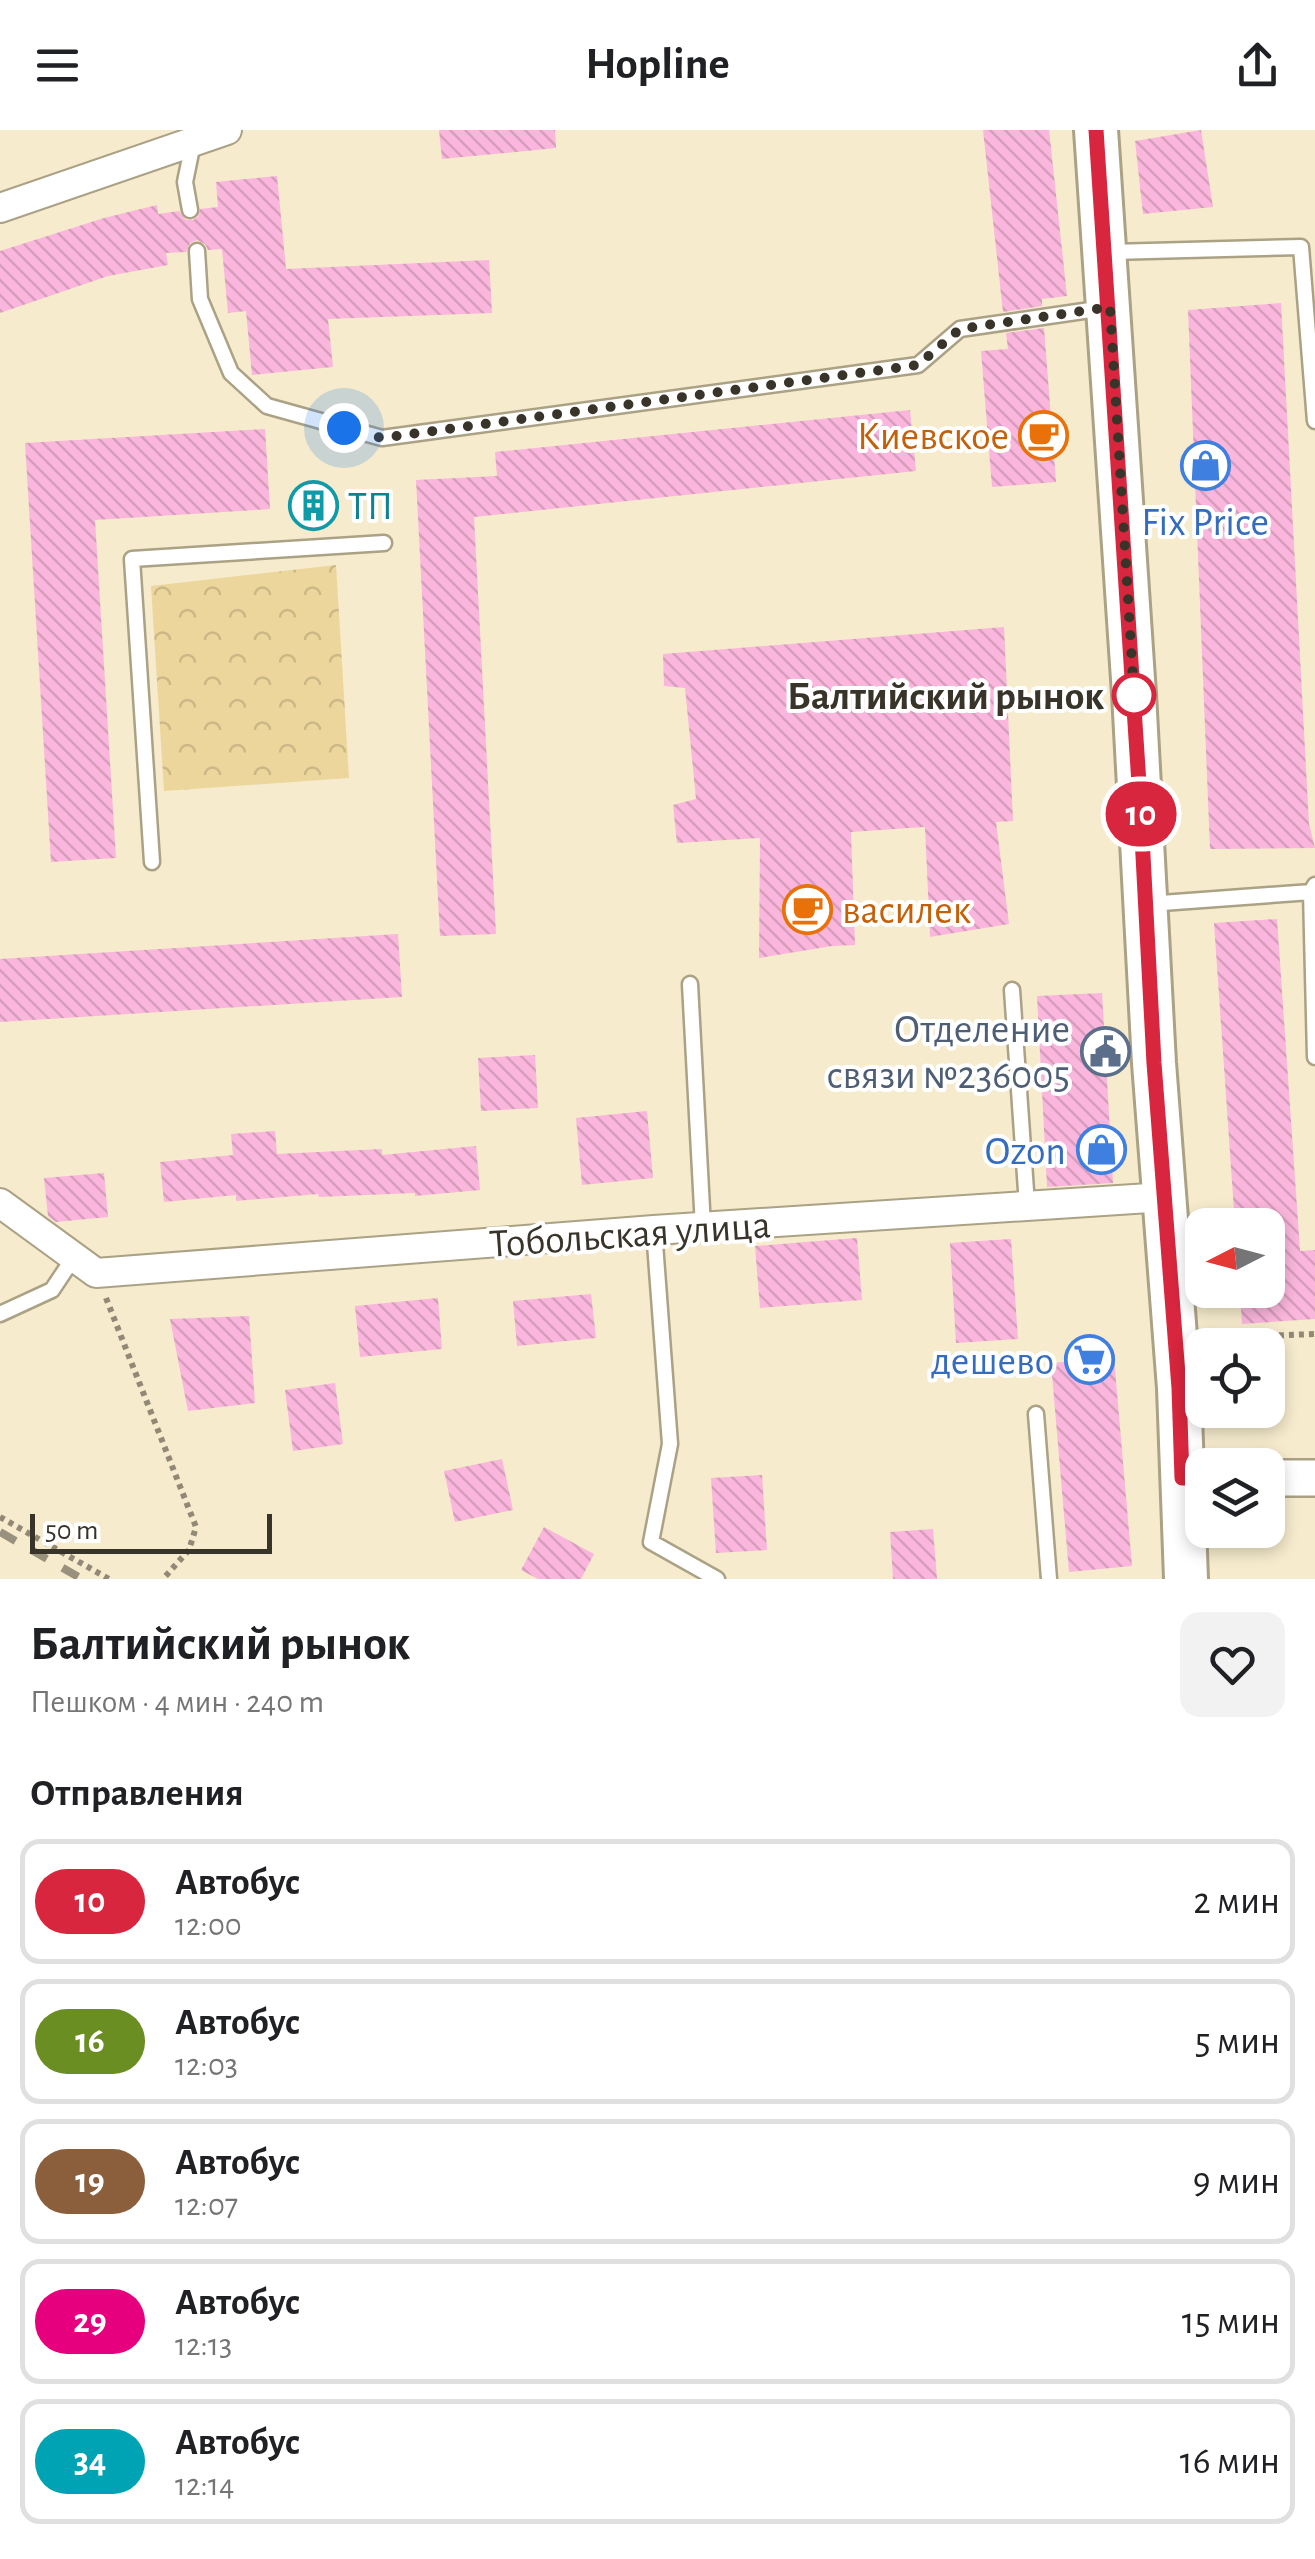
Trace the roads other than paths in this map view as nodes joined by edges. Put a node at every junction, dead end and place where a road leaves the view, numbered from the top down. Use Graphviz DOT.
graph roads {
  1 [pos="228,130"];
  2 [pos="1096,130"];
  3 [pos="191,136"];
  4 [pos="0,208"];
  5 [pos="190,210"];
  6 [pos="198,251"];
  7 [pos="1106,252"];
  8 [pos="1110,307"];
  9 [pos="1315,421"];
  10 [pos="384,543"];
  11 [pos="152,862"];
  12 [pos="1313,889"];
  13 [pos="1147,904"];
  14 [pos="690,984"];
  15 [pos="1012,990"];
  16 [pos="1315,1057"];
  17 [pos="1164,1197"];
  18 [pos="0,1203"];
  19 [pos="1027,1205"];
  20 [pos="703,1227"];
  21 [pos="654,1230"];
  22 [pos="85,1265"];
  23 [pos="0,1314"];
  24 [pos="1036,1414"];
  25 [pos="1190,1448"];
  26 [pos="1285,1473"];
  27 [pos="1315,1478"];
  28 [pos="1189,1548"];
  29 [pos="717,1579"];
  30 [pos="1049,1579"];
  31 [pos="1186,1579"];
  1 -- 3 [label="street"];
  2 -- 7 [label="main road"];
  3 -- 4 [label="street"];
  3 -- 5 [label="lane"];
  6 -- 8 [label="lane"];
  7 -- 8 [label="main road"];
  7 -- 9 [label="lane"];
  8 -- 13 [label="main road"];
  10 -- 11 [label="lane"];
  12 -- 13 [label="lane"];
  12 -- 16 [label="lane"];
  13 -- 17 [label="main road"];
  14 -- 20 [label="lane"];
  15 -- 19 [label="lane"];
  17 -- 19 [label="street, Тобольская улица"];
  17 -- 25 [label="main road"];
  18 -- 22 [label="street"];
  19 -- 20 [label="street, Тобольская улица"];
  20 -- 21 [label="street, Тобольская улица"];
  21 -- 22 [label="street, Тобольская улица"];
  21 -- 29 [label="lane"];
  22 -- 23 [label="lane"];
  24 -- 30 [label="lane"];
  26 -- 27 [label="street"];
  28 -- 31 [label="main road"];
}
